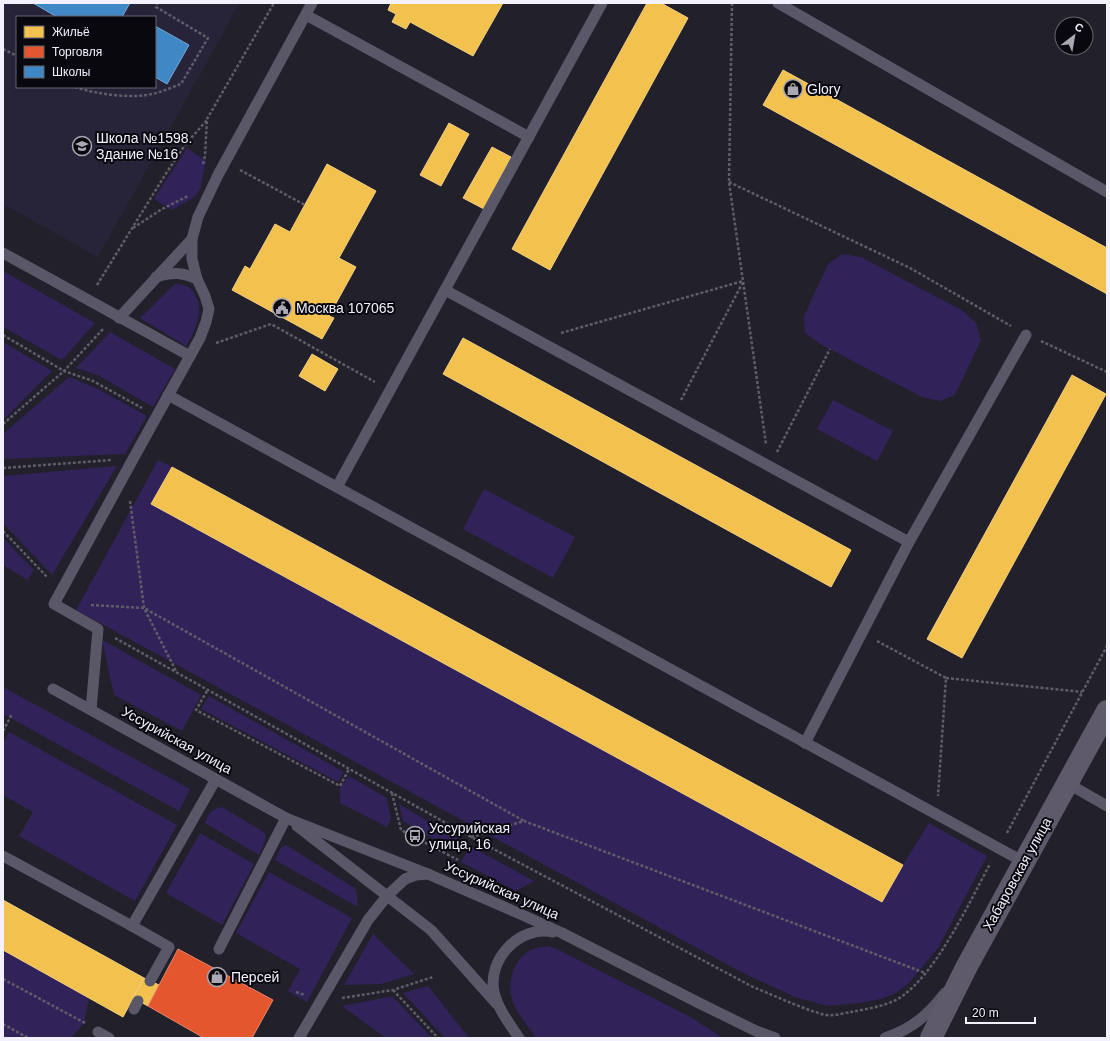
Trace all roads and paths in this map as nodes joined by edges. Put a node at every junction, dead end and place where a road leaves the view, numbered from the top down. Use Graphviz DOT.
graph roads {
  1 [pos="157,3"];
  2 [pos="274,3"];
  3 [pos="312,3"];
  4 [pos="602,3"];
  5 [pos="732,3"];
  6 [pos="778,3"];
  7 [pos="306,15"];
  8 [pos="3,49"];
  9 [pos="16,56"];
  10 [pos="78,88"];
  11 [pos="207,119"];
  12 [pos="529,137"];
  13 [pos="205,149"];
  14 [pos="225,162"];
  15 [pos="201,170"];
  16 [pos="729,182"];
  17 [pos="1107,192"];
  18 [pos="189,195"];
  19 [pos="305,205"];
  20 [pos="133,228"];
  21 [pos="192,239"];
  22 [pos="3,253"];
  23 [pos="155,277"];
  24 [pos="197,279"];
  25 [pos="743,281"];
  26 [pos="445,290"];
  27 [pos="88,301"];
  28 [pos="117,317"];
  29 [pos="3,335"];
  30 [pos="1026,335"];
  31 [pos="537,340"];
  32 [pos="830,349"];
  33 [pos="191,354"];
  34 [pos="64,371"];
  35 [pos="1107,372"];
  36 [pos="390,391"];
  37 [pos="168,395"];
  38 [pos="674,414"];
  39 [pos="156,416"];
  40 [pos="3,424"];
  41 [pos="132,459"];
  42 [pos="769,466"];
  43 [pos="3,468"];
  44 [pos="337,487"];
  45 [pos="130,500"];
  46 [pos="3,530"];
  47 [pos="909,542"];
  48 [pos="52,581"];
  49 [pos="89,605"];
  50 [pos="144,608"];
  51 [pos="98,629"];
  52 [pos="862,633"];
  53 [pos="1107,646"];
  54 [pos="177,674"];
  55 [pos="946,678"];
  56 [pos="53,689"];
  57 [pos="207,691"];
  58 [pos="1082,692"];
  59 [pos="91,710"];
  60 [pos="1107,711"];
  61 [pos="12,714"];
  62 [pos="3,731"];
  63 [pos="805,743"];
  64 [pos="349,769"];
  65 [pos="216,779"];
  66 [pos="1067,783"];
  67 [pos="392,793"];
  68 [pos="1107,806"];
  69 [pos="937,815"];
  70 [pos="286,818"];
  71 [pos="524,821"];
  72 [pos="471,837"];
  73 [pos="999,848"];
  74 [pos="3,856"];
  75 [pos="458,860"];
  76 [pos="1024,862"];
  77 [pos="428,874"];
  78 [pos="387,896"];
  79 [pos="132,926"];
  80 [pos="562,933"];
  81 [pos="219,949"];
  82 [pos="967,966"];
  83 [pos="925,973"];
  84 [pos="433,977"];
  85 [pos="3,979"];
  86 [pos="150,981"];
  87 [pos="393,990"];
  88 [pos="296,992"];
  89 [pos="320,1001"];
  90 [pos="497,1004"];
  91 [pos="3,1024"];
  92 [pos="98,1032"];
  93 [pos="28,1038"];
  94 [pos="109,1038"];
  95 [pos="299,1038"];
  96 [pos="438,1038"];
  97 [pos="519,1038"];
  98 [pos="775,1038"];
  99 [pos="885,1038"];
  100 [pos="931,1038"];
  1 -- 10 [label="path"];
  2 -- 11 [label="path"];
  3 -- 7 [label="lane"];
  4 -- 12 [label="lane"];
  5 -- 16 [label="path"];
  6 -- 17 [label="lane"];
  7 -- 12 [label="lane"];
  7 -- 14 [label="lane"];
  8 -- 9 [label="path"];
  11 -- 13 [label="path"];
  11 -- 20 [label="path"];
  12 -- 26 [label="lane"];
  13 -- 14 [label="path"];
  13 -- 15 [label="path"];
  14 -- 19 [label="path"];
  14 -- 21 [label="lane"];
  16 -- 25 [label="path"];
  16 -- 30 [label="path"];
  18 -- 20 [label="path"];
  20 -- 27 [label="path"];
  21 -- 23 [label="lane"];
  21 -- 24 [label="lane"];
  22 -- 27 [label="lane"];
  23 -- 24 [label="lane"];
  23 -- 28 [label="lane"];
  24 -- 33 [label="lane"];
  25 -- 31 [label="path"];
  25 -- 38 [label="path"];
  25 -- 42 [label="path"];
  26 -- 31 [label="lane"];
  26 -- 36 [label="lane"];
  27 -- 28 [label="lane"];
  28 -- 33 [label="lane"];
  28 -- 34 [label="path"];
  29 -- 34 [label="path"];
  30 -- 35 [label="path"];
  30 -- 47 [label="lane"];
  31 -- 38 [label="lane"];
  32 -- 42 [label="path"];
  33 -- 36 [label="path"];
  33 -- 37 [label="lane"];
  34 -- 39 [label="path"];
  34 -- 40 [label="path"];
  36 -- 44 [label="lane"];
  37 -- 39 [label="lane"];
  37 -- 44 [label="lane"];
  38 -- 42 [label="lane"];
  39 -- 41 [label="lane"];
  41 -- 43 [label="path"];
  41 -- 51 [label="lane"];
  42 -- 47 [label="lane"];
  44 -- 63 [label="lane"];
  45 -- 50 [label="path"];
  46 -- 48 [label="path"];
  47 -- 52 [label="lane"];
  49 -- 50 [label="path"];
  50 -- 54 [label="path"];
  50 -- 71 [label="path"];
  51 -- 54 [label="path"];
  51 -- 59 [label="lane"];
  52 -- 55 [label="path"];
  52 -- 63 [label="lane"];
  53 -- 58 [label="path"];
  54 -- 57 [label="path"];
  55 -- 58 [label="path"];
  55 -- 69 [label="path"];
  56 -- 59 [label="lane, Уссурийская улица"];
  57 -- 64 [label="path"];
  57 -- 64 [label="path"];
  58 -- 73 [label="path"];
  59 -- 65 [label="lane, Уссурийская улица"];
  60 -- 66 [label="main road, Хабаровская улица"];
  61 -- 62 [label="path"];
  63 -- 69 [label="lane"];
  64 -- 67 [label="path"];
  65 -- 70 [label="lane, Уссурийская улица"];
  65 -- 79 [label="lane"];
  66 -- 68 [label="lane"];
  66 -- 76 [label="main road, Хабаровская улица"];
  67 -- 72 [label="path"];
  67 -- 75 [label="path"];
  69 -- 73 [label="lane"];
  70 -- 77 [label="lane, Уссурийская улица"];
  70 -- 78 [label="lane, Уссурийская улица"];
  70 -- 81 [label="lane"];
  71 -- 72 [label="path"];
  71 -- 83 [label="path"];
  72 -- 83 [label="path"];
  73 -- 76 [label="lane"];
  73 -- 83 [label="path"];
  74 -- 79 [label="lane"];
  76 -- 82 [label="main road, Хабаровская улица"];
  77 -- 78 [label="lane"];
  77 -- 80 [label="lane, Уссурийская улица"];
  78 -- 89 [label="lane"];
  78 -- 90 [label="lane, Уссурийская улица"];
  79 -- 86 [label="lane"];
  80 -- 90 [label="lane"];
  80 -- 98 [label="lane, Уссурийская улица"];
  82 -- 99 [label="lane"];
  82 -- 100 [label="main road, Хабаровская улица"];
  84 -- 87 [label="path"];
  85 -- 92 [label="path"];
  87 -- 89 [label="path"];
  87 -- 96 [label="path"];
  88 -- 89 [label="path"];
  89 -- 95 [label="lane"];
  90 -- 97 [label="lane"];
  91 -- 93 [label="path"];
  92 -- 94 [label="lane"];
}
